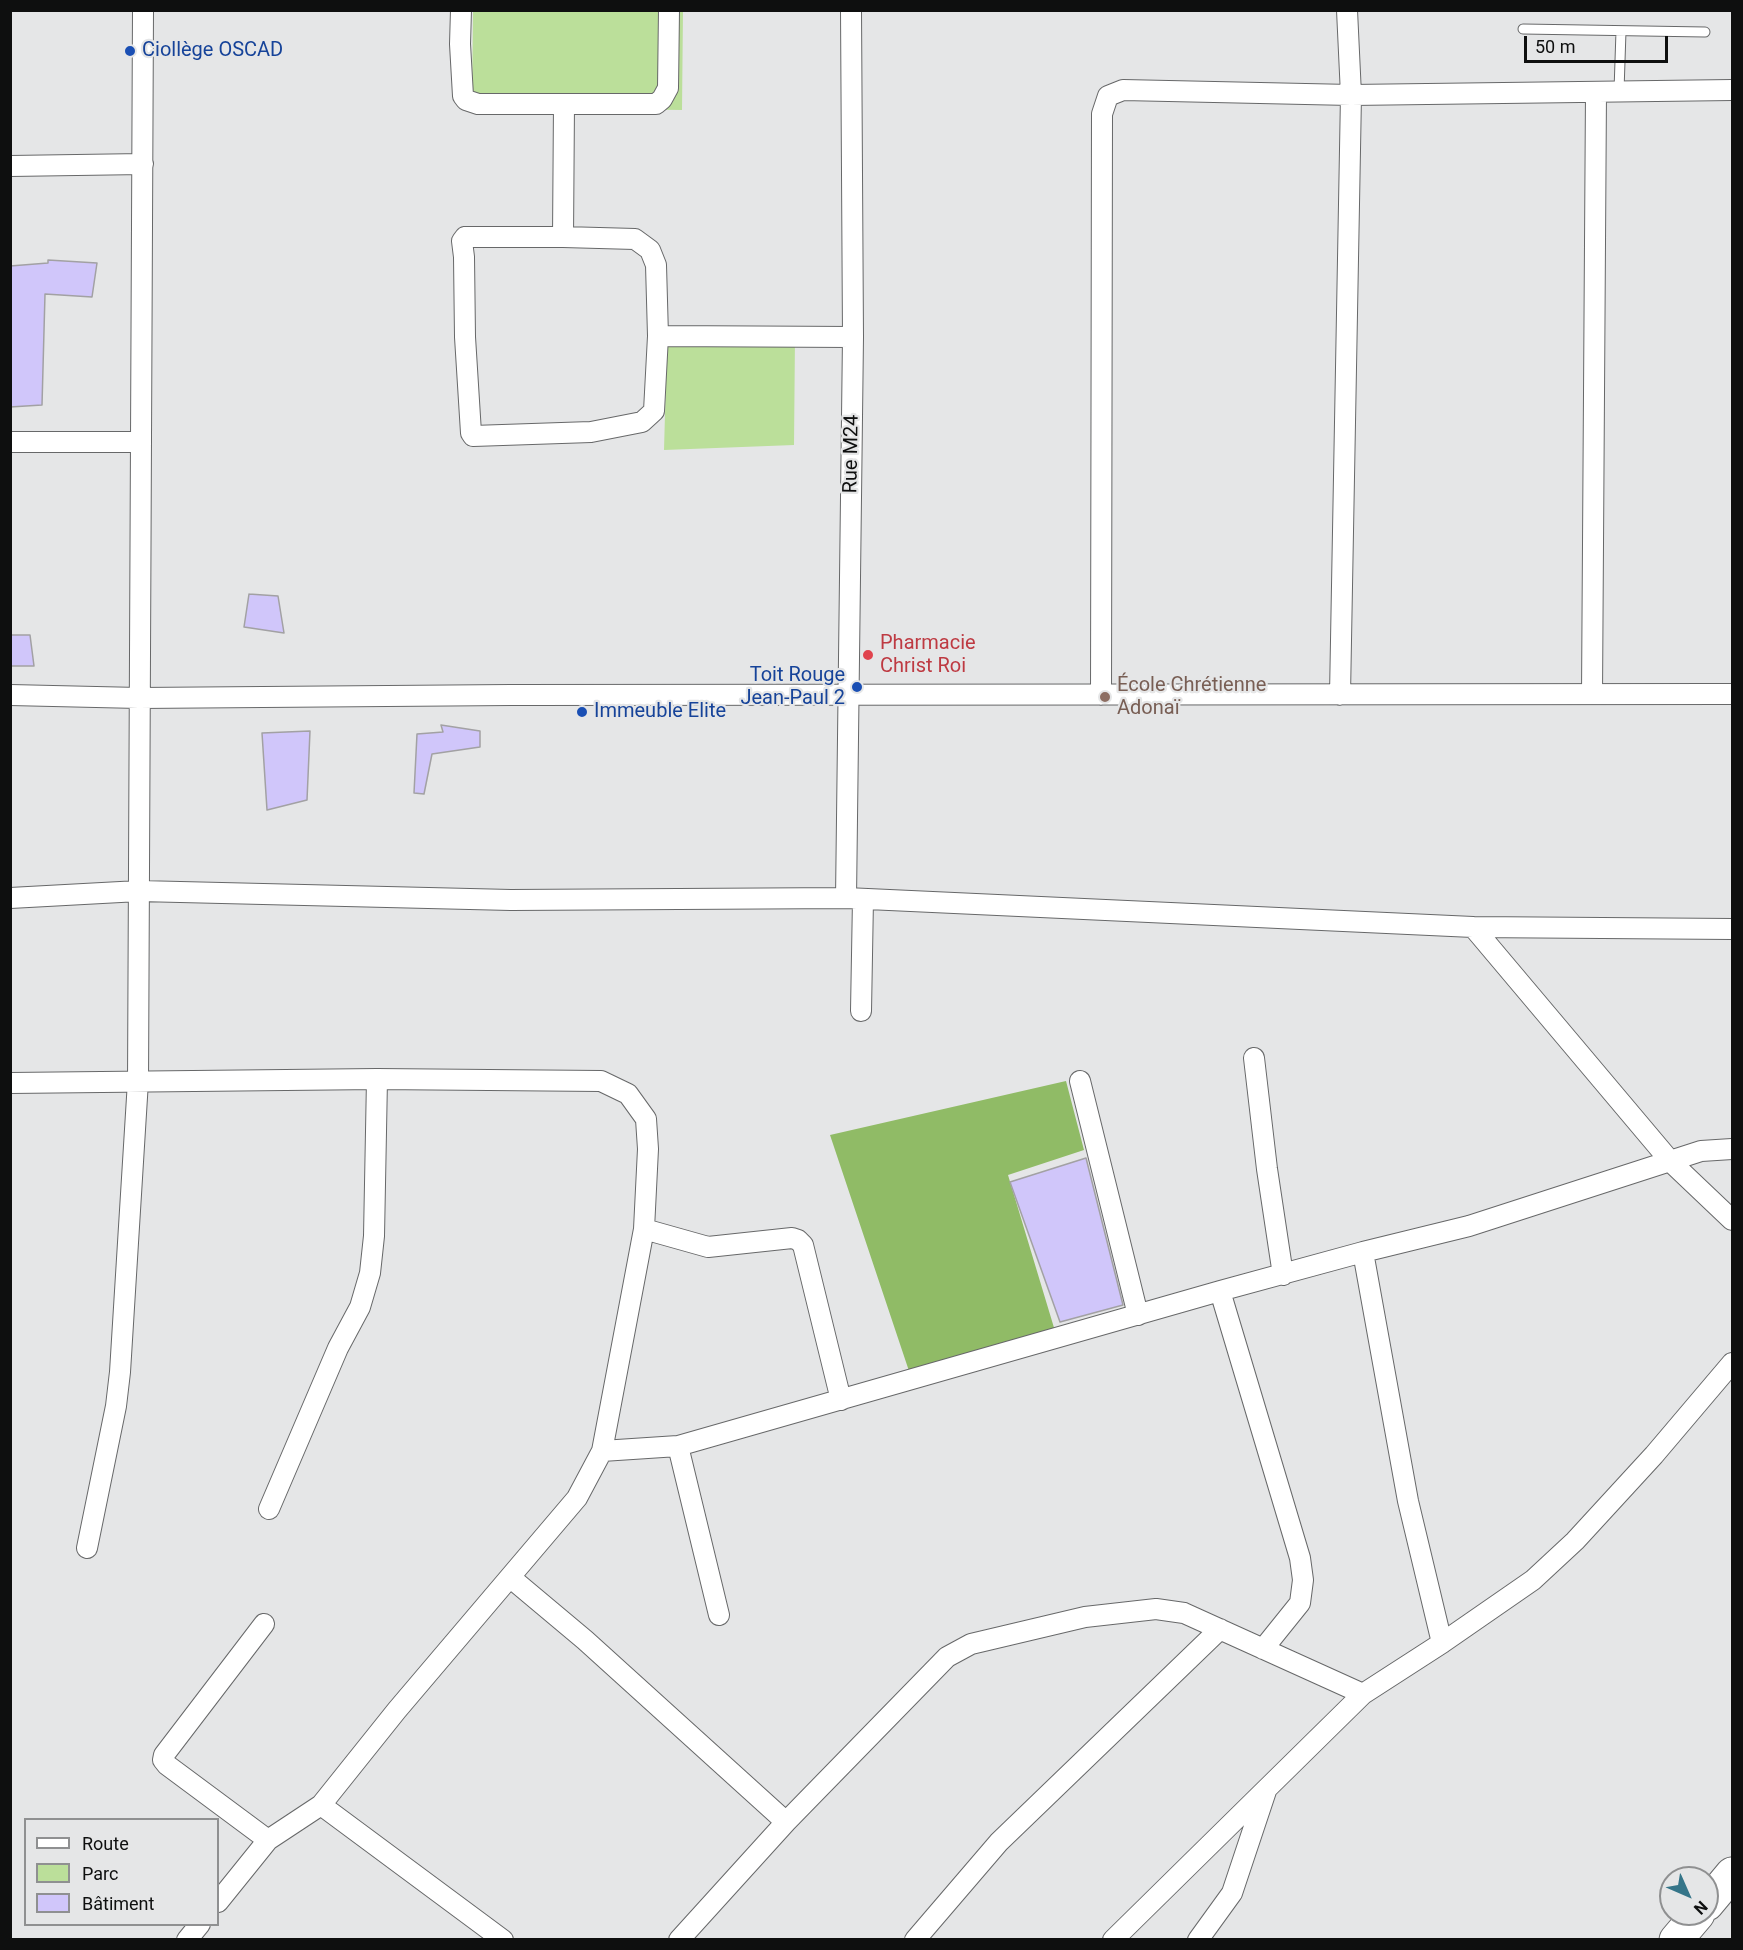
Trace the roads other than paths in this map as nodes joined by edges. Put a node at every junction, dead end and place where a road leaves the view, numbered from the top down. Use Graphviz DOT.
graph roads {
  1 [pos="143,10"];
  2 [pos="461,10"];
  3 [pos="669,10"];
  4 [pos="851,10"];
  5 [pos="1347,10"];
  6 [pos="1523,28"];
  7 [pos="1621,31"];
  8 [pos="1705,32"];
  9 [pos="1732,90"];
  10 [pos="1619,91"];
  11 [pos="1596,92"];
  12 [pos="1351,95"];
  13 [pos="564,104"];
  14 [pos="143,164"];
  15 [pos="10,166"];
  16 [pos="563,237"];
  17 [pos="658,336"];
  18 [pos="853,337"];
  19 [pos="10,442"];
  20 [pos="141,442"];
  21 [pos="1340,694"];
  22 [pos="1592,694"];
  23 [pos="1732,694"];
  24 [pos="10,695"];
  25 [pos="850,695"];
  26 [pos="1101,695"];
  27 [pos="139,698"];
  28 [pos="139,891"];
  29 [pos="10,898"];
  30 [pos="854,898"];
  31 [pos="1473,927"];
  32 [pos="1732,929"];
  33 [pos="861,1011"];
  34 [pos="1254,1058"];
  35 [pos="377,1079"];
  36 [pos="138,1081"];
  37 [pos="1080,1081"];
  38 [pos="10,1083"];
  39 [pos="1732,1149"];
  40 [pos="1671,1162"];
  41 [pos="1732,1221"];
  42 [pos="644,1229"];
  43 [pos="1363,1252"];
  44 [pos="1283,1275"];
  45 [pos="1220,1291"];
  46 [pos="1138,1315"];
  47 [pos="1732,1363"];
  48 [pos="841,1400"];
  49 [pos="678,1446"];
  50 [pos="602,1451"];
  51 [pos="269,1509"];
  52 [pos="87,1548"];
  53 [pos="511,1578"];
  54 [pos="719,1615"];
  55 [pos="264,1624"];
  56 [pos="1220,1629"];
  57 [pos="1442,1643"];
  58 [pos="1263,1649"];
  59 [pos="1363,1694"];
  60 [pos="1267,1788"];
  61 [pos="321,1805"];
  62 [pos="786,1822"];
  63 [pos="268,1840"];
  64 [pos="1732,1874"];
  65 [pos="1719,1890"];
  66 [pos="219,1901"];
  67 [pos="198,1926"];
  68 [pos="1688,1926"];
  69 [pos="188,1940"];
  70 [pos="503,1940"];
  71 [pos="679,1940"];
  72 [pos="915,1940"];
  73 [pos="1113,1940"];
  74 [pos="1198,1940"];
  75 [pos="1676,1940"];
  1 -- 14 [label="street"];
  2 -- 13 [label="street"];
  3 -- 13 [label="street"];
  4 -- 18 [label="street, Rue M24"];
  5 -- 12 [label="street"];
  6 -- 7 [label="lane"];
  7 -- 8 [label="lane"];
  7 -- 10 [label="lane"];
  9 -- 10 [label="street"];
  10 -- 11 [label="street"];
  11 -- 12 [label="street"];
  11 -- 22 [label="street"];
  12 -- 21 [label="street"];
  12 -- 26 [label="street"];
  13 -- 16 [label="street"];
  14 -- 15 [label="street"];
  14 -- 20 [label="street"];
  16 -- 17 [label="street"];
  16 -- 17 [label="street"];
  17 -- 18 [label="street"];
  18 -- 25 [label="street, Rue M24"];
  19 -- 20 [label="street"];
  20 -- 27 [label="street"];
  21 -- 22 [label="street"];
  21 -- 26 [label="street"];
  22 -- 23 [label="street"];
  24 -- 27 [label="street"];
  25 -- 26 [label="street"];
  25 -- 27 [label="street"];
  25 -- 30 [label="street, Rue M24"];
  27 -- 28 [label="street"];
  28 -- 29 [label="street"];
  28 -- 30 [label="street"];
  28 -- 36 [label="street"];
  30 -- 31 [label="street"];
  30 -- 33 [label="street, Rue M24"];
  31 -- 32 [label="street"];
  31 -- 40 [label="street"];
  34 -- 44 [label="street"];
  35 -- 36 [label="street"];
  35 -- 42 [label="street"];
  35 -- 51 [label="street"];
  36 -- 38 [label="street"];
  36 -- 52 [label="street"];
  37 -- 46 [label="street"];
  39 -- 40 [label="street"];
  40 -- 41 [label="street"];
  40 -- 43 [label="street"];
  42 -- 48 [label="street"];
  42 -- 50 [label="street"];
  43 -- 44 [label="street"];
  43 -- 57 [label="street"];
  44 -- 45 [label="street"];
  45 -- 46 [label="street"];
  45 -- 58 [label="street"];
  46 -- 48 [label="street"];
  47 -- 57 [label="street"];
  48 -- 49 [label="street"];
  49 -- 50 [label="street"];
  49 -- 54 [label="street"];
  50 -- 53 [label="street"];
  53 -- 61 [label="street"];
  53 -- 62 [label="street"];
  55 -- 63 [label="street"];
  56 -- 58 [label="street"];
  56 -- 62 [label="street"];
  56 -- 72 [label="street"];
  57 -- 59 [label="street"];
  58 -- 59 [label="street"];
  59 -- 60 [label="street"];
  60 -- 73 [label="street"];
  60 -- 74 [label="street"];
  61 -- 63 [label="street"];
  61 -- 70 [label="street"];
  62 -- 71 [label="street"];
  63 -- 66 [label="street"];
  64 -- 65 [label="highway"];
  67 -- 69 [label="street"];
  68 -- 75 [label="highway"];
}
